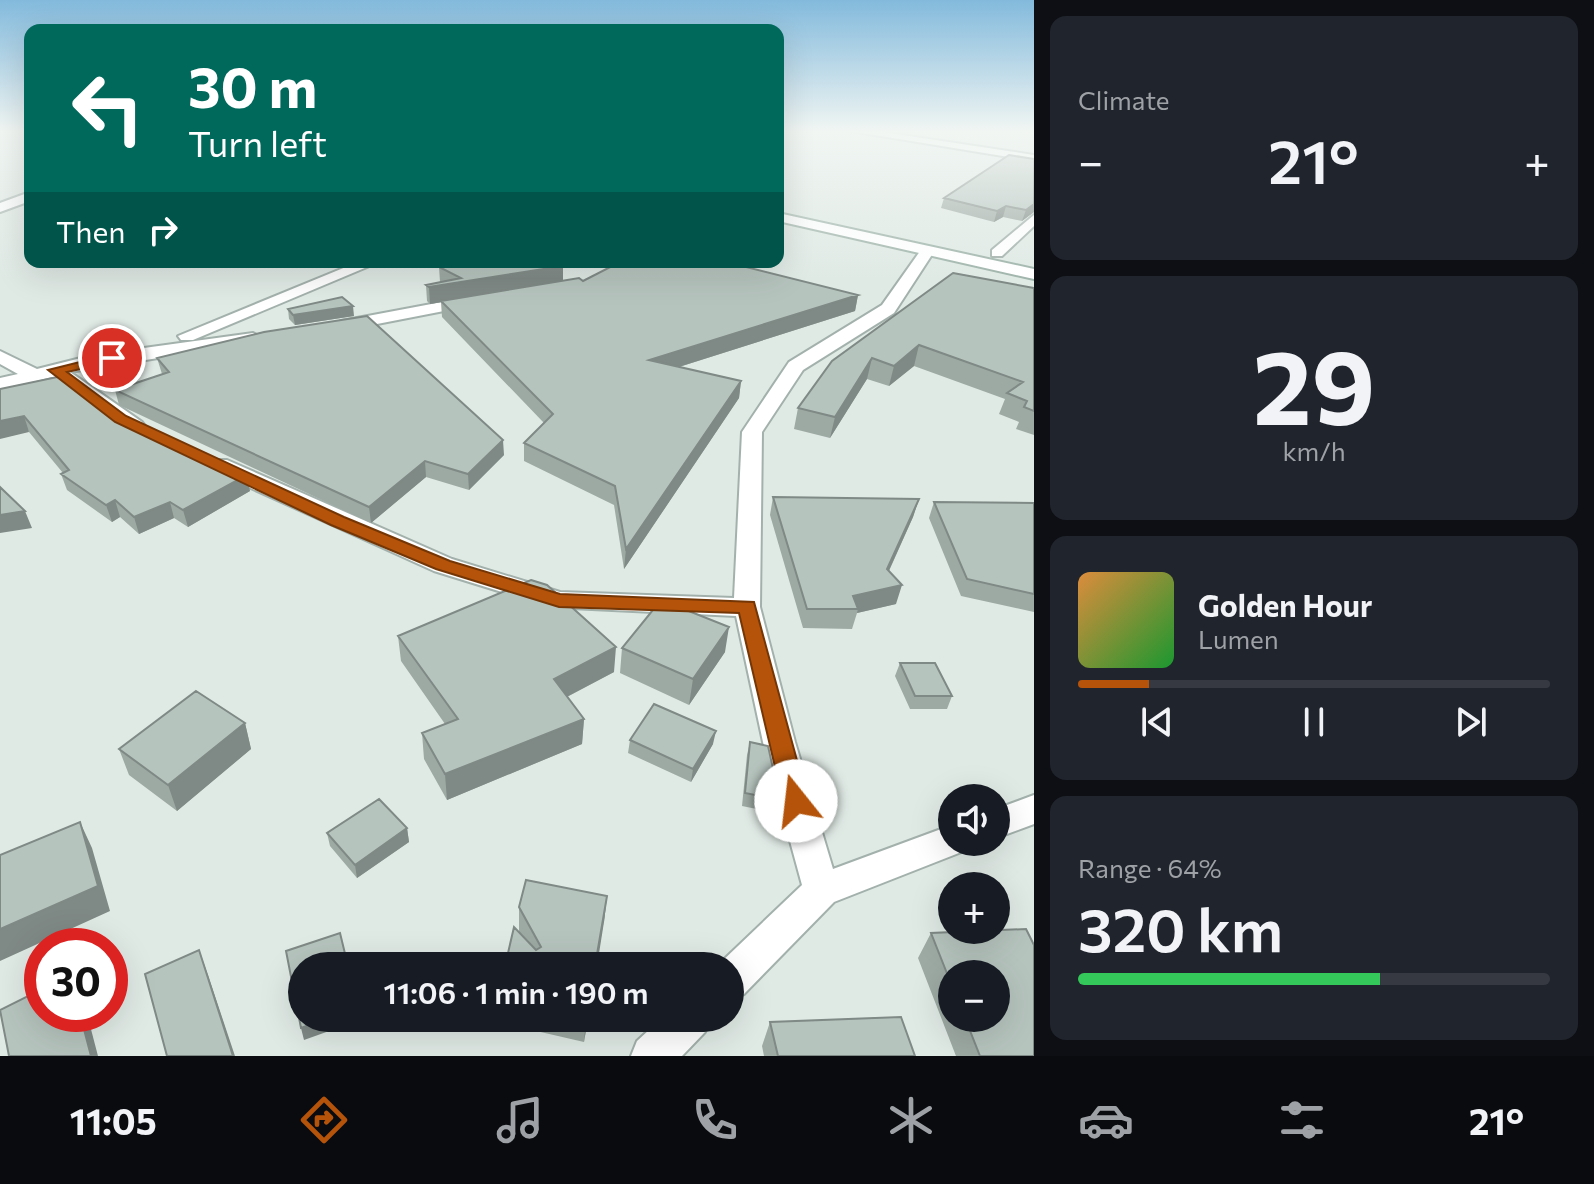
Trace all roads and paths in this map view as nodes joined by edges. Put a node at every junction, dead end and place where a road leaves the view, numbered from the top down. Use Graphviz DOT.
graph roads {
  1 [pos="0,196"];
  2 [pos="24,199"];
  3 [pos="784,207"];
  4 [pos="0,208"];
  5 [pos="784,218"];
  6 [pos="1034,219"];
  7 [pos="928,250"];
  8 [pos="997,253"];
  9 [pos="1034,260"];
  10 [pos="357,268"];
  11 [pos="1034,274"];
  12 [pos="499,297"];
  13 [pos="322,329"];
  14 [pos="277,335"];
  15 [pos="132,355"];
  16 [pos="0,356"];
  17 [pos="45,372"];
  18 [pos="0,384"];
  19 [pos="150,433"];
  20 [pos="193,453"];
  21 [pos="747,607"];
  22 [pos="1034,809"];
  23 [pos="1010,818"];
  24 [pos="938,845"];
  25 [pos="821,890"];
  26 [pos="744,966"];
  27 [pos="677,1032"];
  28 [pos="652,1056"];
  1 -- 2 [label="street"];
  2 -- 4 [label="street"];
  3 -- 8 [label="street"];
  5 -- 7 [label="street"];
  6 -- 8 [label="street"];
  7 -- 11 [label="street"];
  7 -- 21 [label="street"];
  8 -- 9 [label="street"];
  10 -- 15 [label="street"];
  12 -- 13 [label="street"];
  14 -- 15 [label="street"];
  15 -- 17 [label="street"];
  16 -- 17 [label="street"];
  17 -- 18 [label="street"];
  17 -- 19 [label="street"];
  20 -- 21 [label="street"];
  21 -- 25 [label="street"];
  22 -- 23 [label="street"];
  24 -- 25 [label="street"];
  25 -- 26 [label="street"];
  27 -- 28 [label="street"];
}
